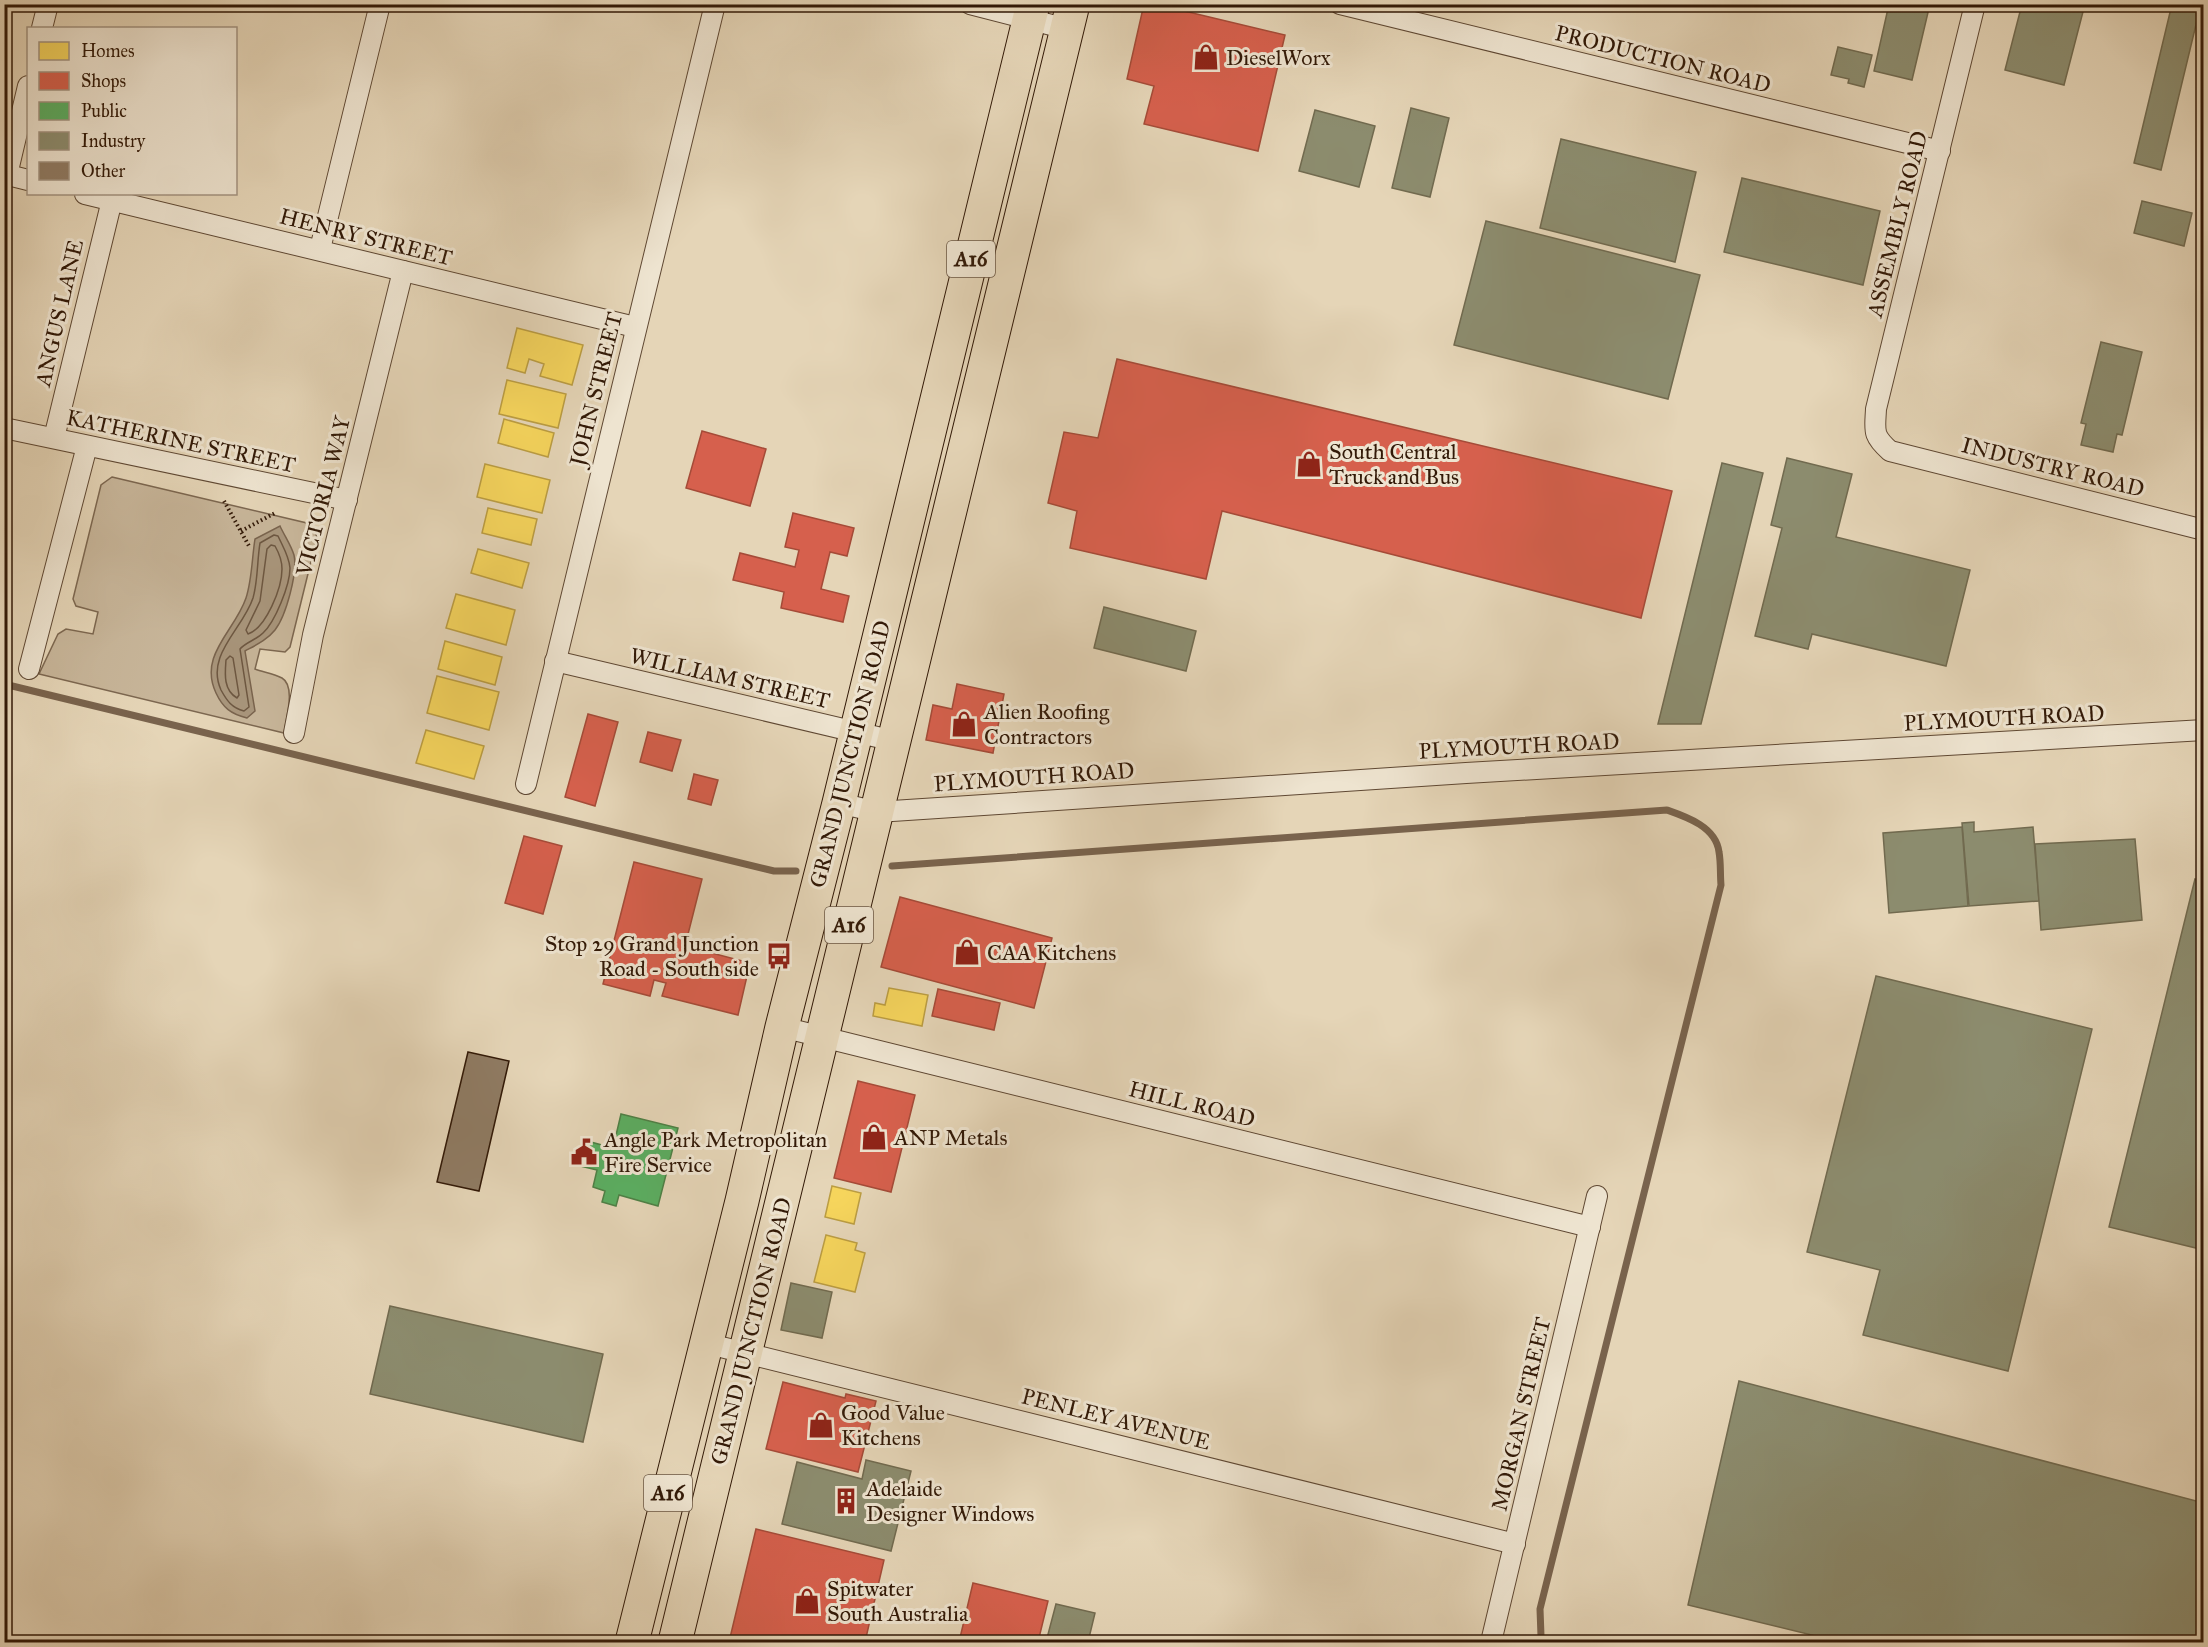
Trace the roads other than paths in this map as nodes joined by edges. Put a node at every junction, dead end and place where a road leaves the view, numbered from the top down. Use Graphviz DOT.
graph roads {
  1 [pos="48,4"];
  2 [pos="380,4"];
  3 [pos="715,4"];
  4 [pos="970,4"];
  5 [pos="1340,4"];
  6 [pos="1975,4"];
  7 [pos="1031,12"];
  8 [pos="1070,17"];
  9 [pos="42,27"];
  10 [pos="27,90"];
  11 [pos="1940,151"];
  12 [pos="6,174"];
  13 [pos="27,180"];
  14 [pos="90,195"];
  15 [pos="112,200"];
  16 [pos="320,249"];
  17 [pos="403,271"];
  18 [pos="635,327"];
  19 [pos="4,428"];
  20 [pos="54,438"];
  21 [pos="87,446"];
  22 [pos="1890,451"];
  23 [pos="913,498"];
  24 [pos="347,500"];
  25 [pos="950,508"];
  26 [pos="2204,530"];
  27 [pos="555,661"];
  28 [pos="29,669"];
  29 [pos="2204,730"];
  30 [pos="856,732"];
  31 [pos="294,733"];
  32 [pos="894,741"];
  33 [pos="526,784"];
  34 [pos="839,803"];
  35 [pos="877,812"];
  36 [pos="782,1027"];
  37 [pos="822,1038"];
  38 [pos="1598,1196"];
  39 [pos="1590,1227"];
  40 [pos="705,1343"];
  41 [pos="746,1353"];
  42 [pos="1515,1544"];
  43 [pos="632,1642"];
  44 [pos="675,1642"];
  45 [pos="1491,1642"];
  1 -- 9 [label="street"];
  2 -- 16 [label="street"];
  3 -- 18 [label="street, JOHN STREET"];
  4 -- 7 [label="street"];
  5 -- 11 [label="street, PRODUCTION ROAD"];
  6 -- 11 [label="street, ASSEMBLY ROAD"];
  7 -- 8 [label="street"];
  7 -- 23 [label="highway, GRAND JUNCTION ROAD / A16"];
  8 -- 25 [label="highway, GRAND JUNCTION ROAD / A16"];
  10 -- 12 [label="street"];
  11 -- 22 [label="street, ASSEMBLY ROAD"];
  12 -- 13 [label="street"];
  14 -- 15 [label="street, HENRY STREET"];
  15 -- 16 [label="street, HENRY STREET"];
  15 -- 20 [label="street, ANGUS LANE"];
  16 -- 17 [label="street, HENRY STREET"];
  17 -- 18 [label="street, HENRY STREET"];
  17 -- 24 [label="street, VICTORIA WAY"];
  18 -- 27 [label="street, JOHN STREET"];
  19 -- 20 [label="street, KATHERINE STREET"];
  20 -- 21 [label="street, KATHERINE STREET"];
  21 -- 24 [label="street, KATHERINE STREET"];
  21 -- 28 [label="street"];
  22 -- 26 [label="street, INDUSTRY ROAD"];
  23 -- 25 [label="highway"];
  23 -- 30 [label="highway, GRAND JUNCTION ROAD / A16"];
  24 -- 31 [label="street, VICTORIA WAY"];
  25 -- 32 [label="highway, GRAND JUNCTION ROAD / A16"];
  27 -- 30 [label="street, WILLIAM STREET"];
  27 -- 33 [label="street, JOHN STREET"];
  29 -- 35 [label="street, PLYMOUTH ROAD"];
  30 -- 32 [label="street, WILLIAM STREET"];
  30 -- 34 [label="highway, GRAND JUNCTION ROAD / A16"];
  32 -- 35 [label="highway, GRAND JUNCTION ROAD / A16"];
  34 -- 35 [label="street, PLYMOUTH ROAD"];
  34 -- 36 [label="highway, GRAND JUNCTION ROAD / A16"];
  35 -- 37 [label="highway, GRAND JUNCTION ROAD / A16"];
  36 -- 37 [label="street, HILL ROAD"];
  36 -- 40 [label="highway, GRAND JUNCTION ROAD / A16"];
  37 -- 39 [label="street, HILL ROAD"];
  37 -- 41 [label="highway, GRAND JUNCTION ROAD / A16"];
  38 -- 39 [label="street, MORGAN STREET"];
  39 -- 42 [label="street, MORGAN STREET"];
  40 -- 41 [label="street, PENLEY AVENUE"];
  40 -- 43 [label="highway, GRAND JUNCTION ROAD / A16"];
  41 -- 42 [label="street, PENLEY AVENUE"];
  41 -- 44 [label="highway, GRAND JUNCTION ROAD / A16"];
  42 -- 45 [label="street, MORGAN STREET"];
}
